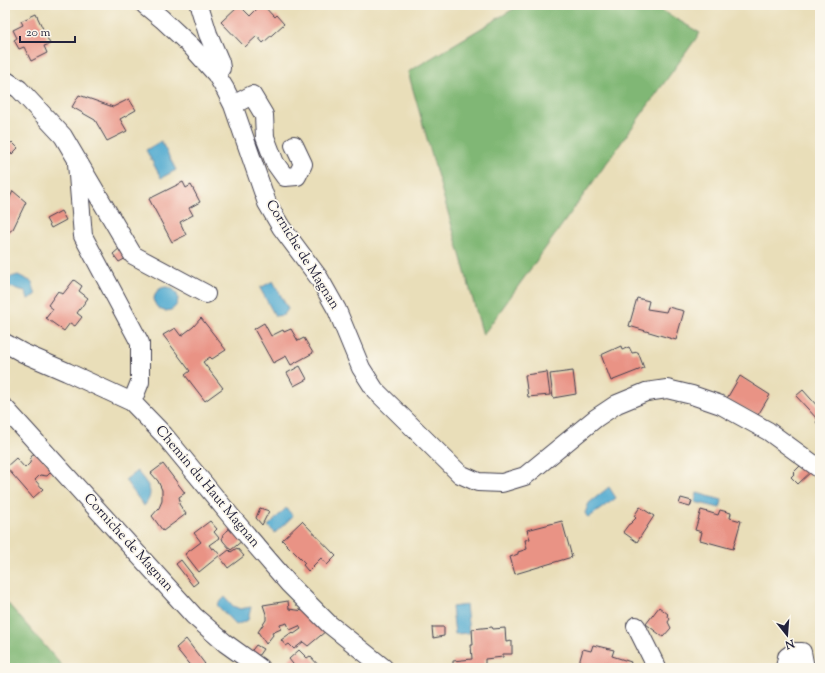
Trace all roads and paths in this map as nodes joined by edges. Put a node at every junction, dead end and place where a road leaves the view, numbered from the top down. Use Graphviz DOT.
graph roads {
  1 [pos="145,5"];
  2 [pos="199,5"];
  3 [pos="216,74"];
  4 [pos="5,80"];
  5 [pos="232,105"];
  6 [pos="294,145"];
  7 [pos="77,159"];
  8 [pos="206,294"];
  9 [pos="5,343"];
  10 [pos="132,402"];
  11 [pos="5,408"];
  12 [pos="820,469"];
  13 [pos="636,626"];
  14 [pos="260,668"];
  15 [pos="384,668"];
  16 [pos="657,668"];
  17 [pos="785,668"];
  18 [pos="805,668"];
  1 -- 3 [label="street, Corniche de Magnan"];
  2 -- 3 [label="street"];
  3 -- 5 [label="street, Corniche de Magnan"];
  4 -- 7 [label="street"];
  5 -- 6 [label="street"];
  5 -- 12 [label="street, Corniche de Magnan"];
  7 -- 8 [label="street"];
  7 -- 10 [label="street"];
  9 -- 10 [label="street, Chemin du Haut Magnan"];
  10 -- 15 [label="street, Chemin du Haut Magnan"];
  11 -- 14 [label="street, Corniche de Magnan"];
  13 -- 16 [label="street"];
  17 -- 18 [label="street"];
}
